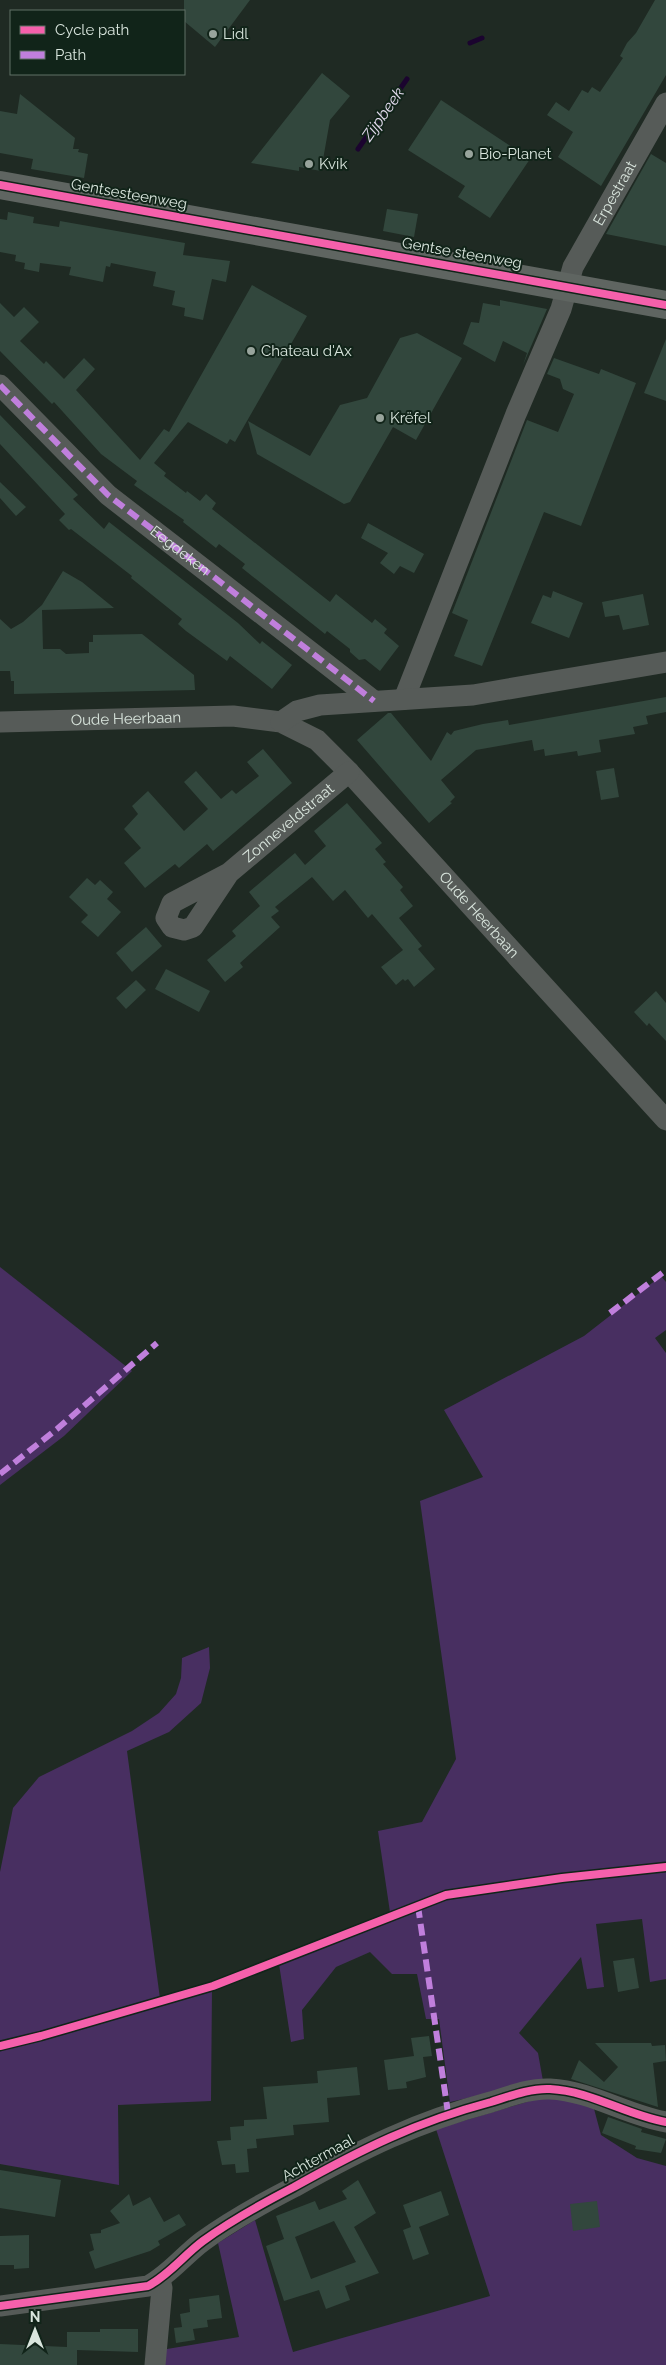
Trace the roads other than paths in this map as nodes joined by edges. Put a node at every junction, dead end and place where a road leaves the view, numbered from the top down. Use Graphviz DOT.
graph roads {
  1 [pos="666,103"];
  2 [pos="0,185"];
  3 [pos="253,231"];
  4 [pos="566,286"];
  5 [pos="666,305"];
  6 [pos="0,384"];
  7 [pos="666,662"];
  8 [pos="404,699"];
  9 [pos="374,701"];
  10 [pos="0,722"];
  11 [pos="281,722"];
  12 [pos="349,772"];
  13 [pos="229,873"];
  14 [pos="666,1120"];
  15 [pos="666,2122"];
  16 [pos="160,2280"];
  17 [pos="0,2306"];
  18 [pos="155,2365"];
  1 -- 4 [label="street, Erpestraat"];
  2 -- 3 [label="main road, Gentsesteenweg"];
  3 -- 4 [label="main road, Gentse steenweg"];
  4 -- 5 [label="main road, Gentse steenweg"];
  4 -- 8 [label="street, Erpestraat"];
  6 -- 9 [label="street, Eegdeken"];
  7 -- 8 [label="street"];
  8 -- 9 [label="street"];
  9 -- 11 [label="street"];
  10 -- 11 [label="street, Oude Heerbaan"];
  11 -- 12 [label="street, Oude Heerbaan"];
  12 -- 13 [label="street, Zonneveldstraat"];
  12 -- 14 [label="street, Oude Heerbaan"];
  15 -- 16 [label="street, Achtermaal"];
  16 -- 17 [label="street, Achtermaal"];
  16 -- 18 [label="street"];
}
